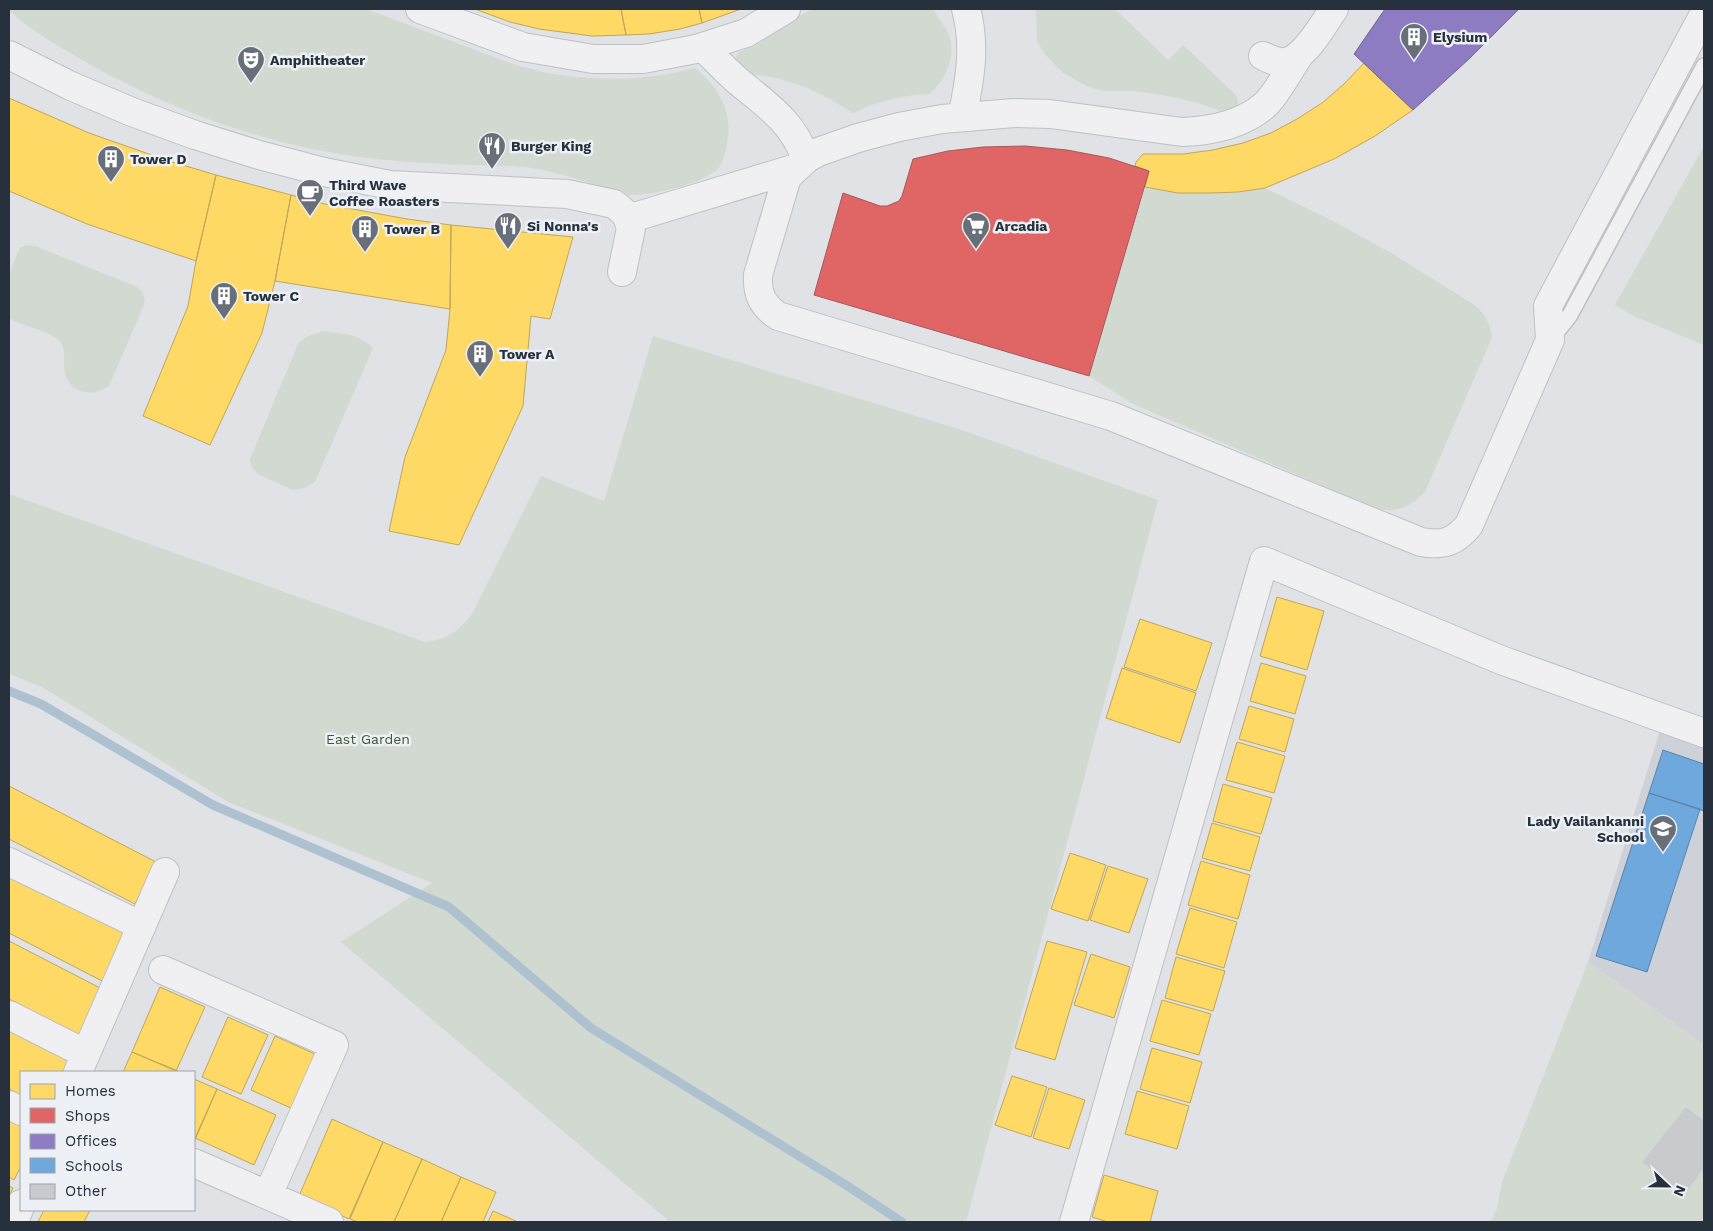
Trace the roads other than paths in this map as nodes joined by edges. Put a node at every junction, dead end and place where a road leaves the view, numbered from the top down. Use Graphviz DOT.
graph roads {
  1 [pos="420,9"];
  2 [pos="786,9"];
  3 [pos="966,9"];
  4 [pos="1334,9"];
  5 [pos="1704,14"];
  6 [pos="703,47"];
  7 [pos="9,55"];
  8 [pos="1263,56"];
  9 [pos="1298,57"];
  10 [pos="1704,66"];
  11 [pos="962,117"];
  12 [pos="801,163"];
  13 [pos="628,219"];
  14 [pos="622,272"];
  15 [pos="1550,340"];
  16 [pos="1704,733"];
  17 [pos="9,862"];
  18 [pos="165,872"];
  19 [pos="142,926"];
  20 [pos="162,970"];
  21 [pos="9,1015"];
  22 [pos="82,1063"];
  23 [pos="195,1163"];
  24 [pos="268,1195"];
  25 [pos="20,1207"];
  26 [pos="14,1222"];
  27 [pos="330,1222"];
  28 [pos="1074,1222"];
  1 -- 6 [label="street"];
  2 -- 6 [label="street"];
  3 -- 11 [label="street"];
  4 -- 9 [label="street"];
  5 -- 15 [label="street"];
  6 -- 12 [label="street"];
  7 -- 13 [label="street"];
  8 -- 9 [label="street"];
  9 -- 11 [label="street"];
  10 -- 15 [label="lane"];
  11 -- 12 [label="street"];
  12 -- 13 [label="street"];
  12 -- 15 [label="street"];
  13 -- 14 [label="street"];
  16 -- 28 [label="street"];
  17 -- 19 [label="street"];
  18 -- 19 [label="street"];
  19 -- 22 [label="street"];
  20 -- 24 [label="street"];
  21 -- 22 [label="street"];
  23 -- 24 [label="street"];
  24 -- 27 [label="street"];
  25 -- 26 [label="street"];
}
